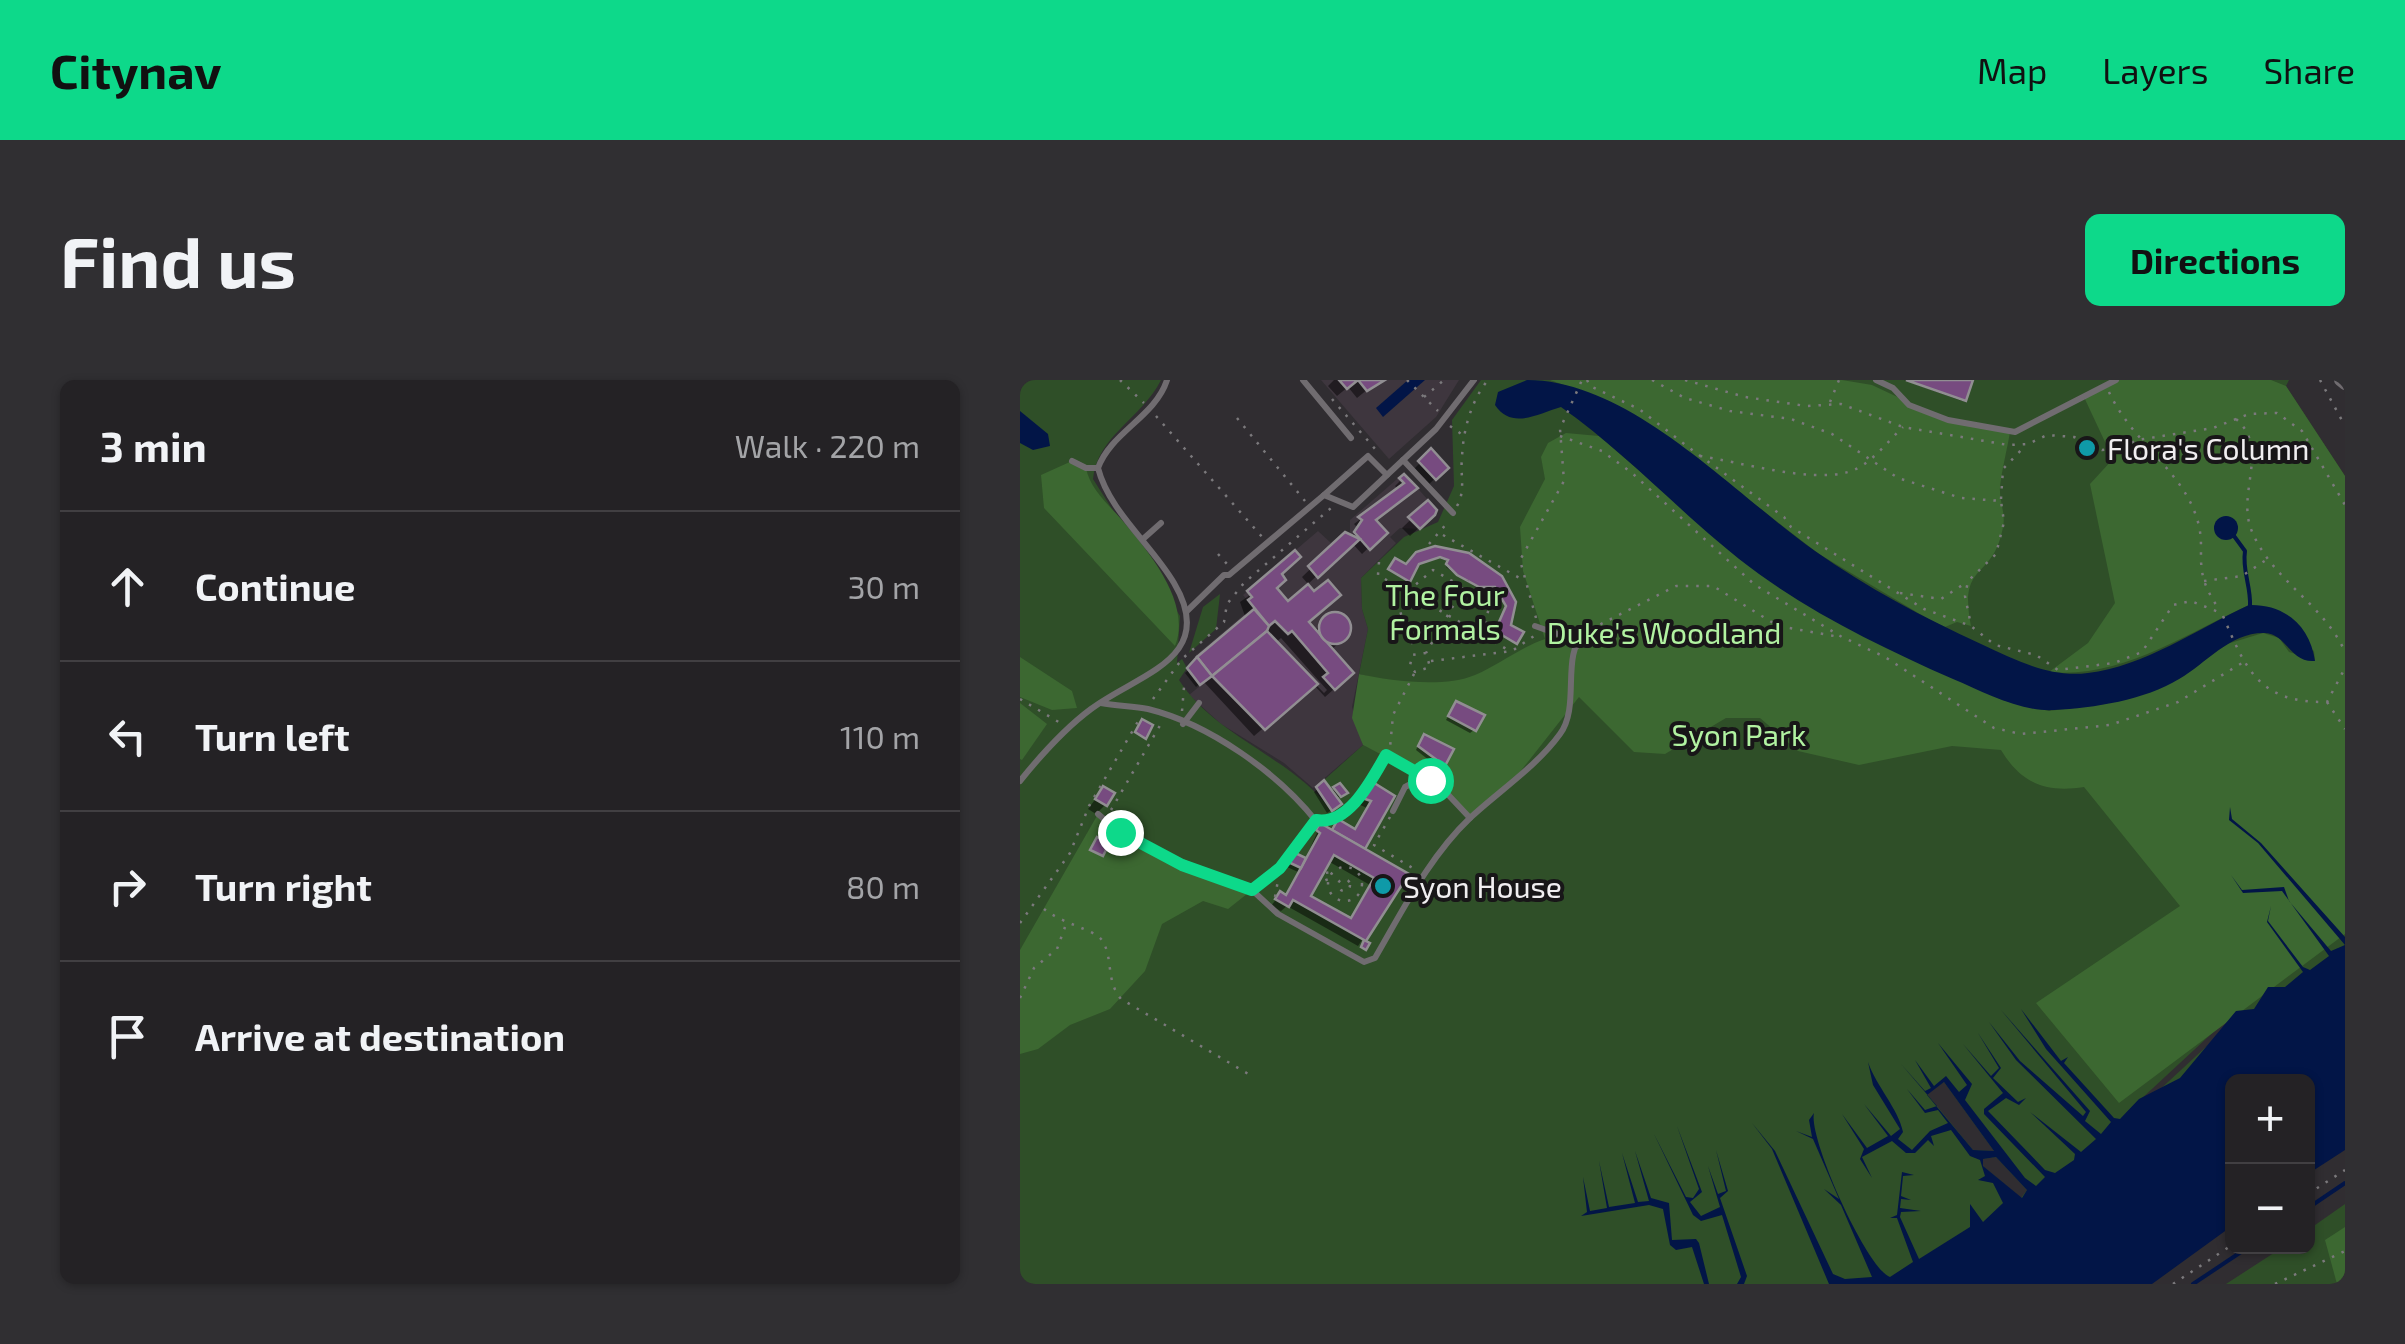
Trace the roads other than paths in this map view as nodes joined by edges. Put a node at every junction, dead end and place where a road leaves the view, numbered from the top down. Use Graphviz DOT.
graph roads {
  1 [pos="1167,380"];
  2 [pos="1303,380"];
  3 [pos="1474,380"];
  4 [pos="1876,380"];
  5 [pos="2116,380"];
  6 [pos="1351,438"];
  7 [pos="1403,460"];
  8 [pos="1072,461"];
  9 [pos="1098,468"];
  10 [pos="1390,472"];
  11 [pos="1324,495"];
  12 [pos="1453,514"];
  13 [pos="1161,523"];
  14 [pos="1143,539"];
  15 [pos="1187,611"];
  16 [pos="1535,626"];
  17 [pos="1586,632"];
  18 [pos="1576,646"];
  19 [pos="1100,702"];
  20 [pos="1199,703"];
  21 [pos="1183,724"];
  22 [pos="1020,781"];
  23 [pos="1393,811"];
  24 [pos="1101,817"];
  25 [pos="1470,818"];
  26 [pos="1252,890"];
  1 -- 9 [label="lane"];
  2 -- 6 [label="lane"];
  3 -- 7 [label="lane"];
  4 -- 5 [label="lane"];
  7 -- 10 [label="lane"];
  7 -- 12 [label="lane"];
  8 -- 9 [label="lane"];
  9 -- 14 [label="lane"];
  10 -- 11 [label="lane"];
  10 -- 11 [label="lane"];
  11 -- 15 [label="lane"];
  13 -- 14 [label="lane"];
  14 -- 15 [label="lane"];
  15 -- 19 [label="lane"];
  16 -- 18 [label="lane"];
  17 -- 18 [label="lane"];
  18 -- 25 [label="lane"];
  19 -- 21 [label="lane"];
  19 -- 22 [label="lane"];
  20 -- 21 [label="lane"];
  21 -- 26 [label="lane"];
  23 -- 25 [label="lane"];
  24 -- 26 [label="lane"];
  25 -- 26 [label="lane"];
}
